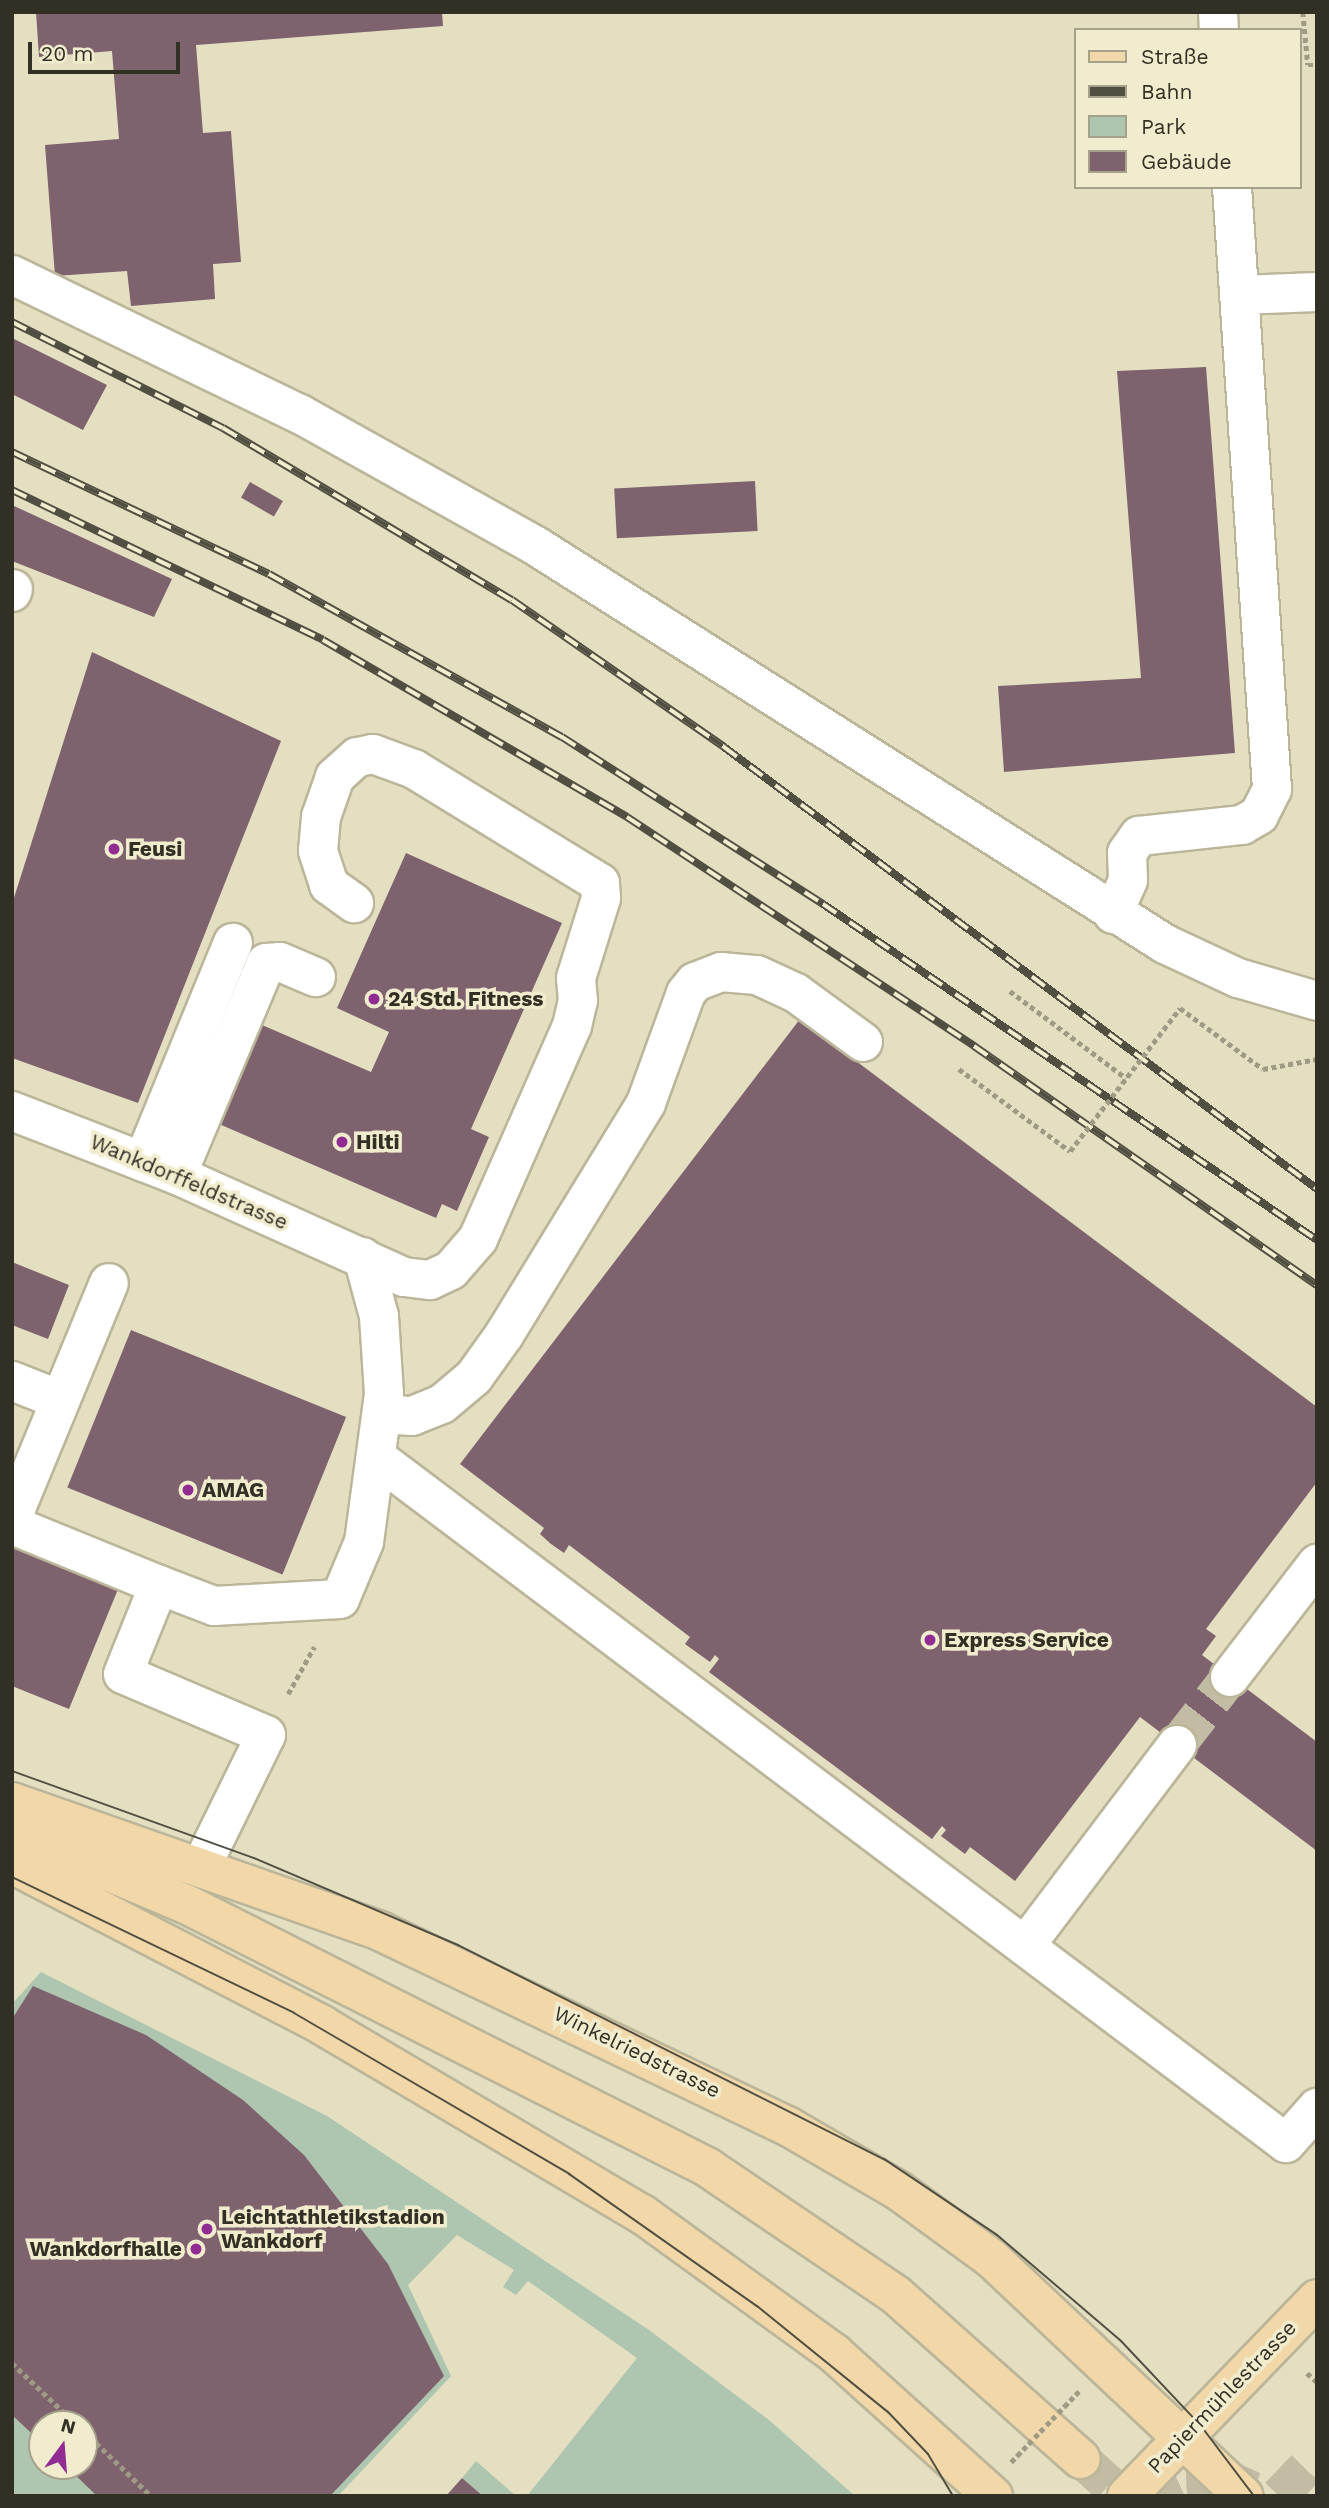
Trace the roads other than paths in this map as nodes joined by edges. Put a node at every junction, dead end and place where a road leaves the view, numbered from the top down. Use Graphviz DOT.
graph roads {
  1 [pos="1232,189"];
  2 [pos="12,275"];
  3 [pos="1317,292"];
  4 [pos="1239,295"];
  5 [pos="354,903"];
  6 [pos="1113,914"];
  7 [pos="233,943"];
  8 [pos="316,977"];
  9 [pos="1317,1000"];
  10 [pos="863,1042"];
  11 [pos="12,1111"];
  12 [pos="160,1168"];
  13 [pos="363,1257"];
  14 [pos="109,1283"];
  15 [pos="12,1381"];
  16 [pos="60,1400"];
  17 [pos="382,1414"];
  18 [pos="377,1458"];
  19 [pos="12,1518"];
  20 [pos="12,1525"];
  21 [pos="1317,1564"];
  22 [pos="159,1586"];
  23 [pos="1230,1677"];
  24 [pos="1177,1745"];
  25 [pos="12,1802"];
  26 [pos="12,1831"];
  27 [pos="12,1864"];
  28 [pos="201,1867"];
  29 [pos="1025,1945"];
  30 [pos="1317,2108"];
  31 [pos="1317,2299"];
  32 [pos="1183,2438"];
  33 [pos="1082,2459"];
  34 [pos="993,2496"];
  35 [pos="1127,2496"];
  36 [pos="1244,2496"];
  1 -- 4 [label="street"];
  2 -- 6 [label="street"];
  3 -- 4 [label="street"];
  4 -- 6 [label="street"];
  5 -- 13 [label="street, Wankdorffeldstrasse"];
  6 -- 9 [label="street"];
  7 -- 12 [label="street"];
  8 -- 12 [label="street"];
  10 -- 17 [label="street"];
  11 -- 12 [label="street, Wankdorffeldstrasse"];
  12 -- 13 [label="street, Wankdorffeldstrasse"];
  13 -- 17 [label="street"];
  14 -- 16 [label="street"];
  15 -- 16 [label="street"];
  16 -- 19 [label="street"];
  17 -- 18 [label="street"];
  18 -- 22 [label="street"];
  18 -- 29 [label="street"];
  20 -- 22 [label="street"];
  21 -- 23 [label="street"];
  22 -- 28 [label="street"];
  24 -- 29 [label="street"];
  25 -- 28 [label="main road, Winkelriedstrasse"];
  26 -- 33 [label="main road"];
  27 -- 34 [label="main road"];
  28 -- 32 [label="main road, Winkelriedstrasse"];
  29 -- 30 [label="street"];
  31 -- 32 [label="main road, Papiermühlestrasse"];
  32 -- 35 [label="main road, Papiermühlestrasse"];
  32 -- 36 [label="main road, Winkelriedstrasse"];
}
